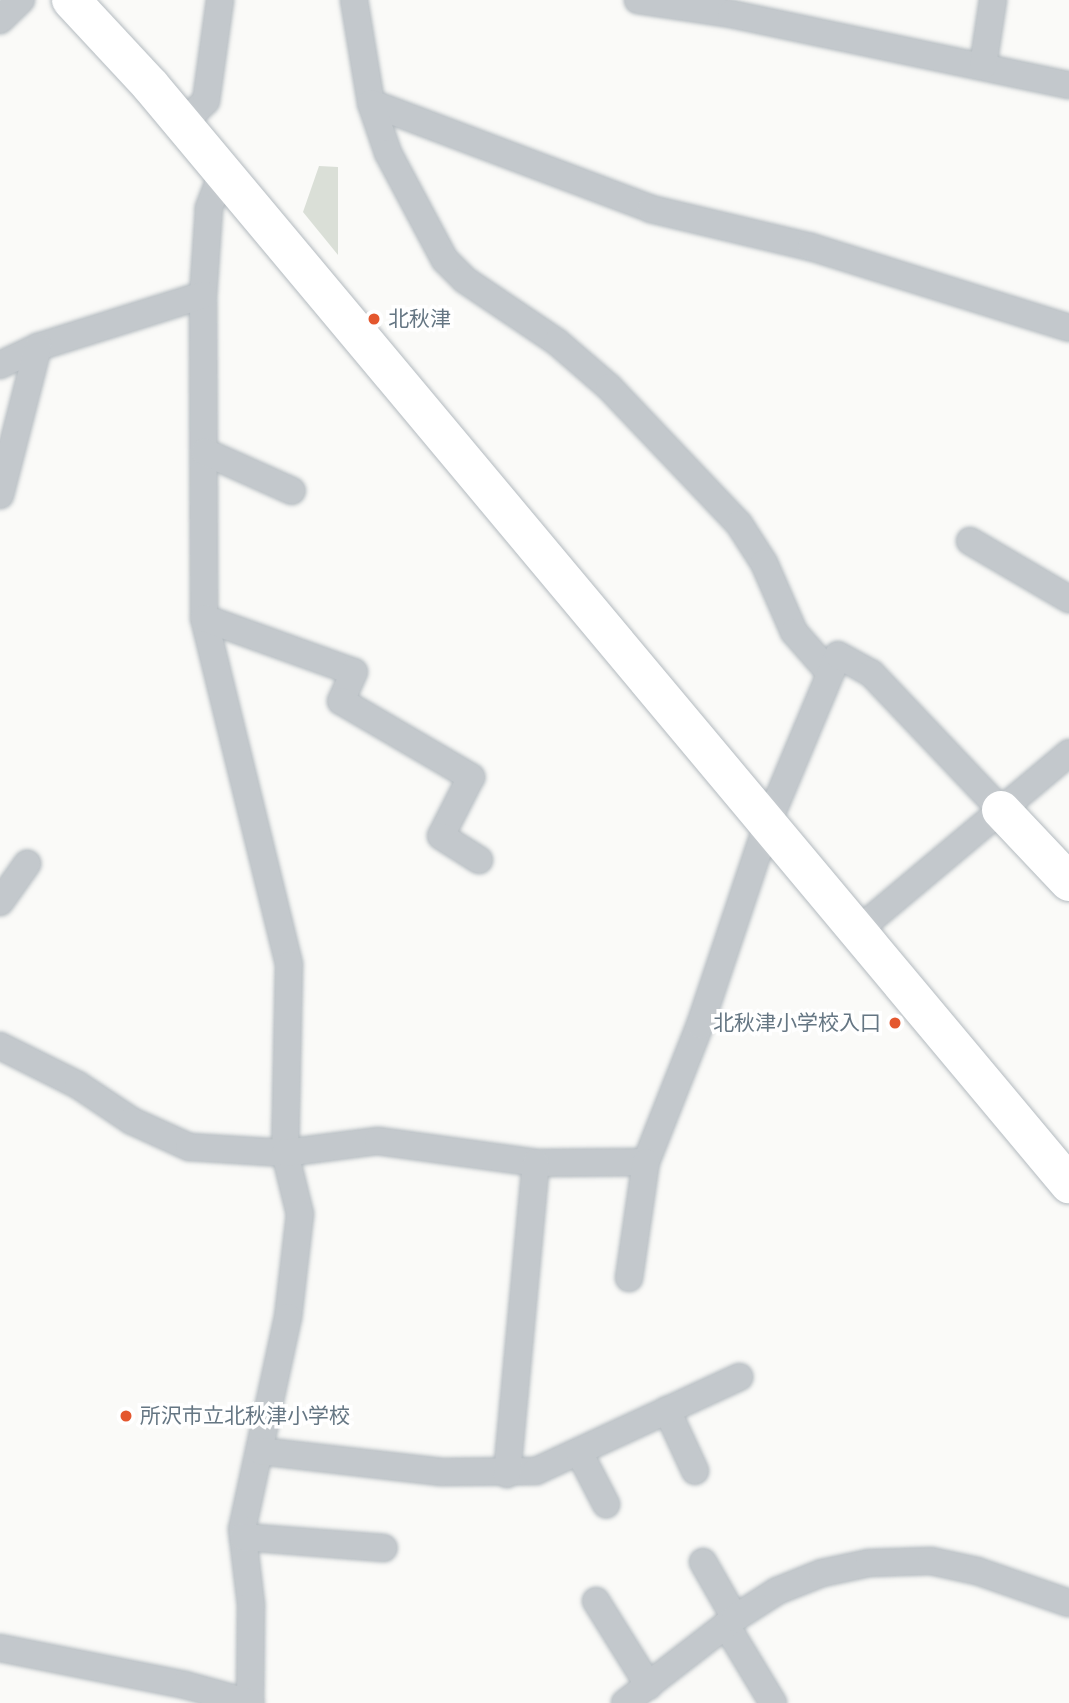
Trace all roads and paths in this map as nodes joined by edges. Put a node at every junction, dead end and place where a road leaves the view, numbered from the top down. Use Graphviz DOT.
graph roads {
  1 [pos="21,0"];
  2 [pos="71,0"];
  3 [pos="220,0"];
  4 [pos="354,0"];
  5 [pos="638,0"];
  6 [pos="993,0"];
  7 [pos="0,20"];
  8 [pos="983,66"];
  9 [pos="1069,85"];
  10 [pos="372,103"];
  11 [pos="182,124"];
  12 [pos="223,171"];
  13 [pos="203,295"];
  14 [pos="1069,328"];
  15 [pos="38,347"];
  16 [pos="0,365"];
  17 [pos="205,452"];
  18 [pos="292,491"];
  19 [pos="0,495"];
  20 [pos="970,541"];
  21 [pos="1069,599"];
  22 [pos="204,618"];
  23 [pos="830,673"];
  24 [pos="1069,753"];
  25 [pos="1001,810"];
  26 [pos="767,825"];
  27 [pos="479,860"];
  28 [pos="27,864"];
  29 [pos="1069,882"];
  30 [pos="0,902"];
  31 [pos="857,931"];
  32 [pos="0,1046"];
  33 [pos="285,1153"];
  34 [pos="646,1162"];
  35 [pos="536,1163"];
  36 [pos="1069,1184"];
  37 [pos="629,1278"];
  38 [pos="739,1377"];
  39 [pos="667,1409"];
  40 [pos="260,1451"];
  41 [pos="579,1451"];
  42 [pos="695,1471"];
  43 [pos="506,1474"];
  44 [pos="606,1504"];
  45 [pos="243,1537"];
  46 [pos="384,1548"];
  47 [pos="703,1562"];
  48 [pos="596,1601"];
  49 [pos="1069,1603"];
  50 [pos="731,1621"];
  51 [pos="0,1648"];
  52 [pos="649,1686"];
  53 [pos="250,1703"];
  54 [pos="625,1703"];
  55 [pos="773,1703"];
  1 -- 7 [label="street"];
  2 -- 11 [label="street"];
  3 -- 11 [label="street"];
  4 -- 10 [label="street"];
  5 -- 8 [label="street"];
  6 -- 8 [label="street"];
  8 -- 9 [label="street"];
  10 -- 14 [label="street"];
  10 -- 23 [label="street"];
  11 -- 12 [label="street"];
  12 -- 13 [label="street"];
  12 -- 26 [label="street"];
  13 -- 15 [label="street"];
  13 -- 17 [label="street"];
  15 -- 16 [label="street"];
  15 -- 19 [label="street"];
  17 -- 18 [label="street"];
  17 -- 22 [label="street"];
  20 -- 21 [label="street"];
  22 -- 27 [label="street"];
  22 -- 33 [label="street"];
  23 -- 25 [label="street"];
  23 -- 26 [label="street"];
  24 -- 25 [label="street"];
  25 -- 29 [label="street"];
  25 -- 31 [label="street"];
  26 -- 31 [label="street"];
  26 -- 34 [label="street"];
  28 -- 30 [label="street"];
  31 -- 36 [label="street"];
  32 -- 33 [label="street"];
  33 -- 35 [label="street"];
  33 -- 40 [label="street"];
  34 -- 35 [label="street"];
  34 -- 37 [label="street"];
  35 -- 43 [label="street"];
  38 -- 39 [label="street"];
  39 -- 41 [label="street"];
  39 -- 42 [label="street"];
  40 -- 43 [label="street"];
  40 -- 45 [label="street"];
  41 -- 43 [label="street"];
  41 -- 44 [label="street"];
  45 -- 46 [label="street"];
  45 -- 53 [label="street"];
  47 -- 50 [label="street"];
  48 -- 52 [label="street"];
  49 -- 50 [label="street"];
  50 -- 52 [label="street"];
  50 -- 55 [label="street"];
  51 -- 53 [label="street"];
  52 -- 54 [label="street"];
}
